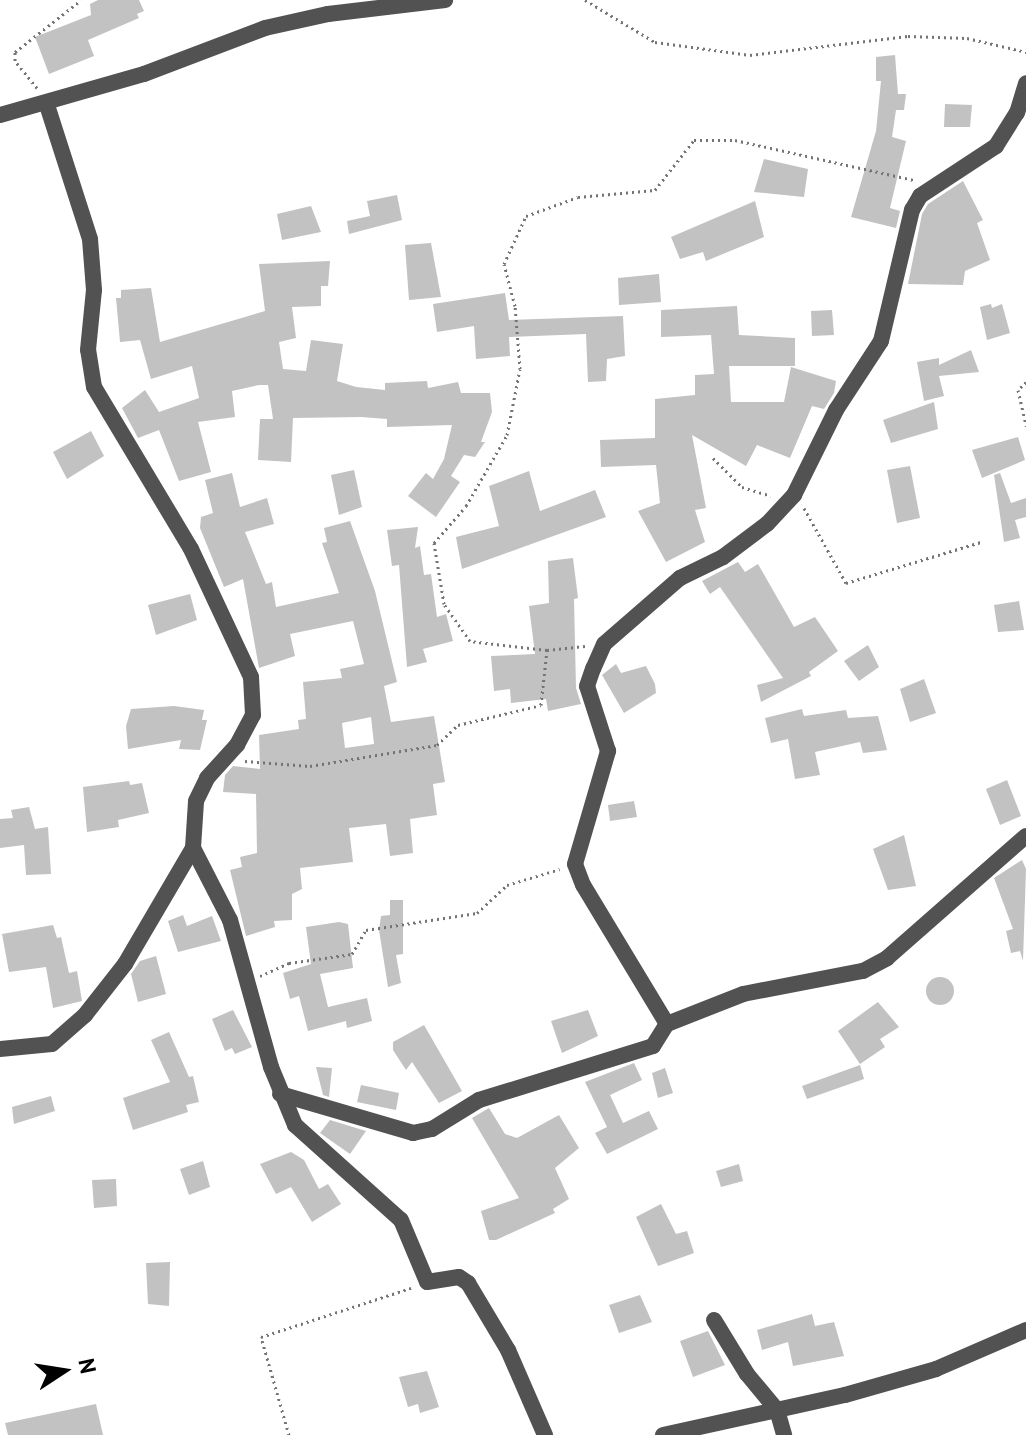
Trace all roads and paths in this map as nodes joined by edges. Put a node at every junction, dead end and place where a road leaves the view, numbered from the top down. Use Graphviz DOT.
graph roads {
  1 [pos="81,0"];
  2 [pos="445,0"];
  3 [pos="585,0"];
  4 [pos="1026,52"];
  5 [pos="1026,83"];
  6 [pos="47,105"];
  7 [pos="0,115"];
  8 [pos="933,185"];
  9 [pos="1026,382"];
  10 [pos="1026,426"];
  11 [pos="713,458"];
  12 [pos="794,495"];
  13 [pos="981,542"];
  14 [pos="604,644"];
  15 [pos="547,650"];
  16 [pos="224,760"];
  17 [pos="1026,836"];
  18 [pos="193,848"];
  19 [pos="575,864"];
  20 [pos="250,980"];
  21 [pos="667,1024"];
  22 [pos="0,1049"];
  23 [pos="280,1094"];
  24 [pos="427,1282"];
  25 [pos="714,1320"];
  26 [pos="1026,1330"];
  27 [pos="777,1410"];
  28 [pos="289,1435"];
  29 [pos="545,1435"];
  30 [pos="663,1435"];
  31 [pos="784,1435"];
  1 -- 6 [label="path"];
  2 -- 6 [label="street"];
  3 -- 4 [label="path"];
  5 -- 8 [label="street"];
  6 -- 7 [label="street"];
  6 -- 16 [label="street"];
  8 -- 12 [label="street"];
  8 -- 15 [label="path"];
  9 -- 10 [label="path"];
  11 -- 12 [label="path"];
  12 -- 13 [label="path"];
  12 -- 14 [label="street"];
  14 -- 15 [label="path"];
  14 -- 19 [label="street"];
  15 -- 16 [label="path"];
  16 -- 18 [label="street"];
  17 -- 21 [label="street"];
  18 -- 20 [label="street"];
  18 -- 22 [label="street"];
  19 -- 20 [label="path"];
  19 -- 21 [label="street"];
  20 -- 23 [label="street"];
  21 -- 23 [label="street"];
  23 -- 24 [label="street"];
  24 -- 28 [label="path"];
  24 -- 29 [label="street"];
  25 -- 27 [label="street"];
  26 -- 27 [label="street"];
  27 -- 30 [label="street"];
  27 -- 31 [label="street"];
}
